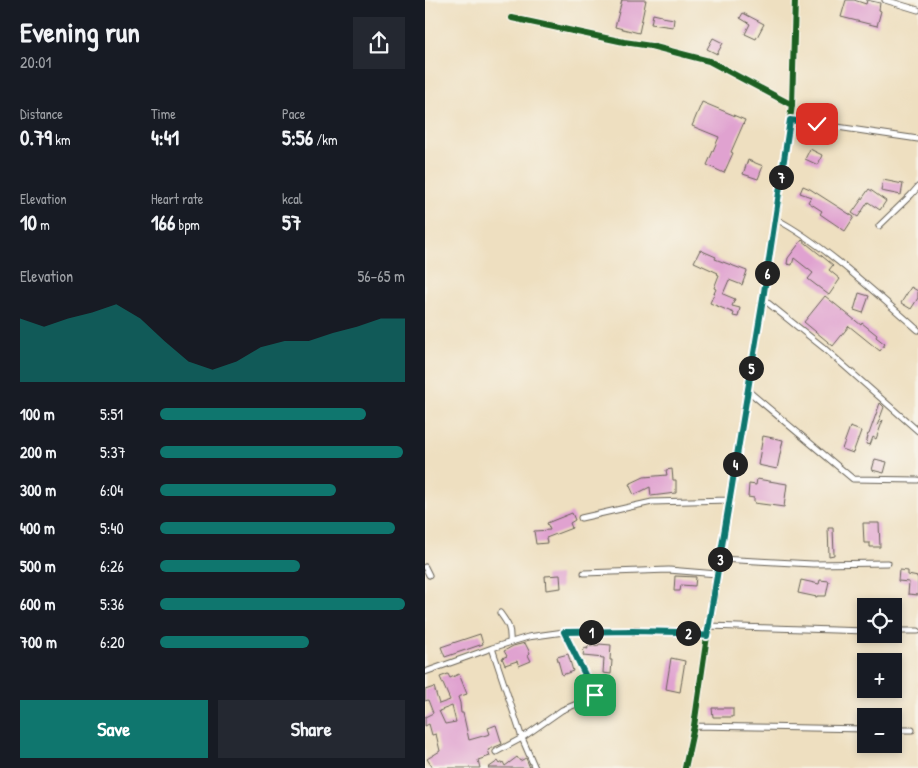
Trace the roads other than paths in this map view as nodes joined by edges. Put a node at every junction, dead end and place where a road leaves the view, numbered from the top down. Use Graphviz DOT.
graph roads {
  1 [pos="795,0"];
  2 [pos="885,0"];
  3 [pos="918,10"];
  4 [pos="511,18"];
  5 [pos="792,105"];
  6 [pos="790,120"];
  7 [pos="918,139"];
  8 [pos="918,186"];
  9 [pos="911,195"];
  10 [pos="918,196"];
  11 [pos="776,219"];
  12 [pos="879,226"];
  13 [pos="763,299"];
  14 [pos="918,330"];
  15 [pos="747,390"];
  16 [pos="918,431"];
  17 [pos="918,480"];
  18 [pos="729,500"];
  19 [pos="581,518"];
  20 [pos="720,559"];
  21 [pos="888,563"];
  22 [pos="425,567"];
  23 [pos="585,573"];
  24 [pos="717,574"];
  25 [pos="429,575"];
  26 [pos="500,613"];
  27 [pos="708,626"];
  28 [pos="857,631"];
  29 [pos="902,631"];
  30 [pos="918,631"];
  31 [pos="564,632"];
  32 [pos="707,636"];
  33 [pos="510,642"];
  34 [pos="492,648"];
  35 [pos="425,672"];
  36 [pos="694,726"];
  37 [pos="857,729"];
  38 [pos="902,730"];
  39 [pos="913,730"];
  40 [pos="522,738"];
  41 [pos="496,752"];
  42 [pos="535,768"];
  43 [pos="685,768"];
  1 -- 5 [label="street"];
  2 -- 3 [label="street"];
  4 -- 5 [label="street"];
  5 -- 6 [label="street"];
  6 -- 7 [label="street"];
  6 -- 11 [label="street"];
  8 -- 9 [label="street"];
  9 -- 10 [label="street"];
  9 -- 12 [label="street"];
  11 -- 13 [label="street"];
  11 -- 14 [label="street"];
  13 -- 15 [label="street"];
  13 -- 16 [label="street"];
  15 -- 17 [label="street"];
  15 -- 18 [label="street"];
  18 -- 19 [label="street"];
  18 -- 20 [label="street"];
  20 -- 21 [label="street"];
  20 -- 24 [label="street"];
  22 -- 25 [label="street"];
  23 -- 24 [label="street"];
  24 -- 27 [label="street"];
  26 -- 33 [label="street"];
  27 -- 28 [label="street"];
  27 -- 32 [label="street"];
  29 -- 30 [label="street"];
  31 -- 32 [label="street"];
  31 -- 33 [label="street"];
  31 -- 40 [label="street"];
  32 -- 36 [label="street"];
  33 -- 34 [label="street"];
  34 -- 35 [label="street"];
  34 -- 40 [label="street"];
  36 -- 37 [label="street"];
  36 -- 43 [label="street"];
  38 -- 39 [label="street"];
  40 -- 41 [label="street"];
  40 -- 42 [label="street"];
}
